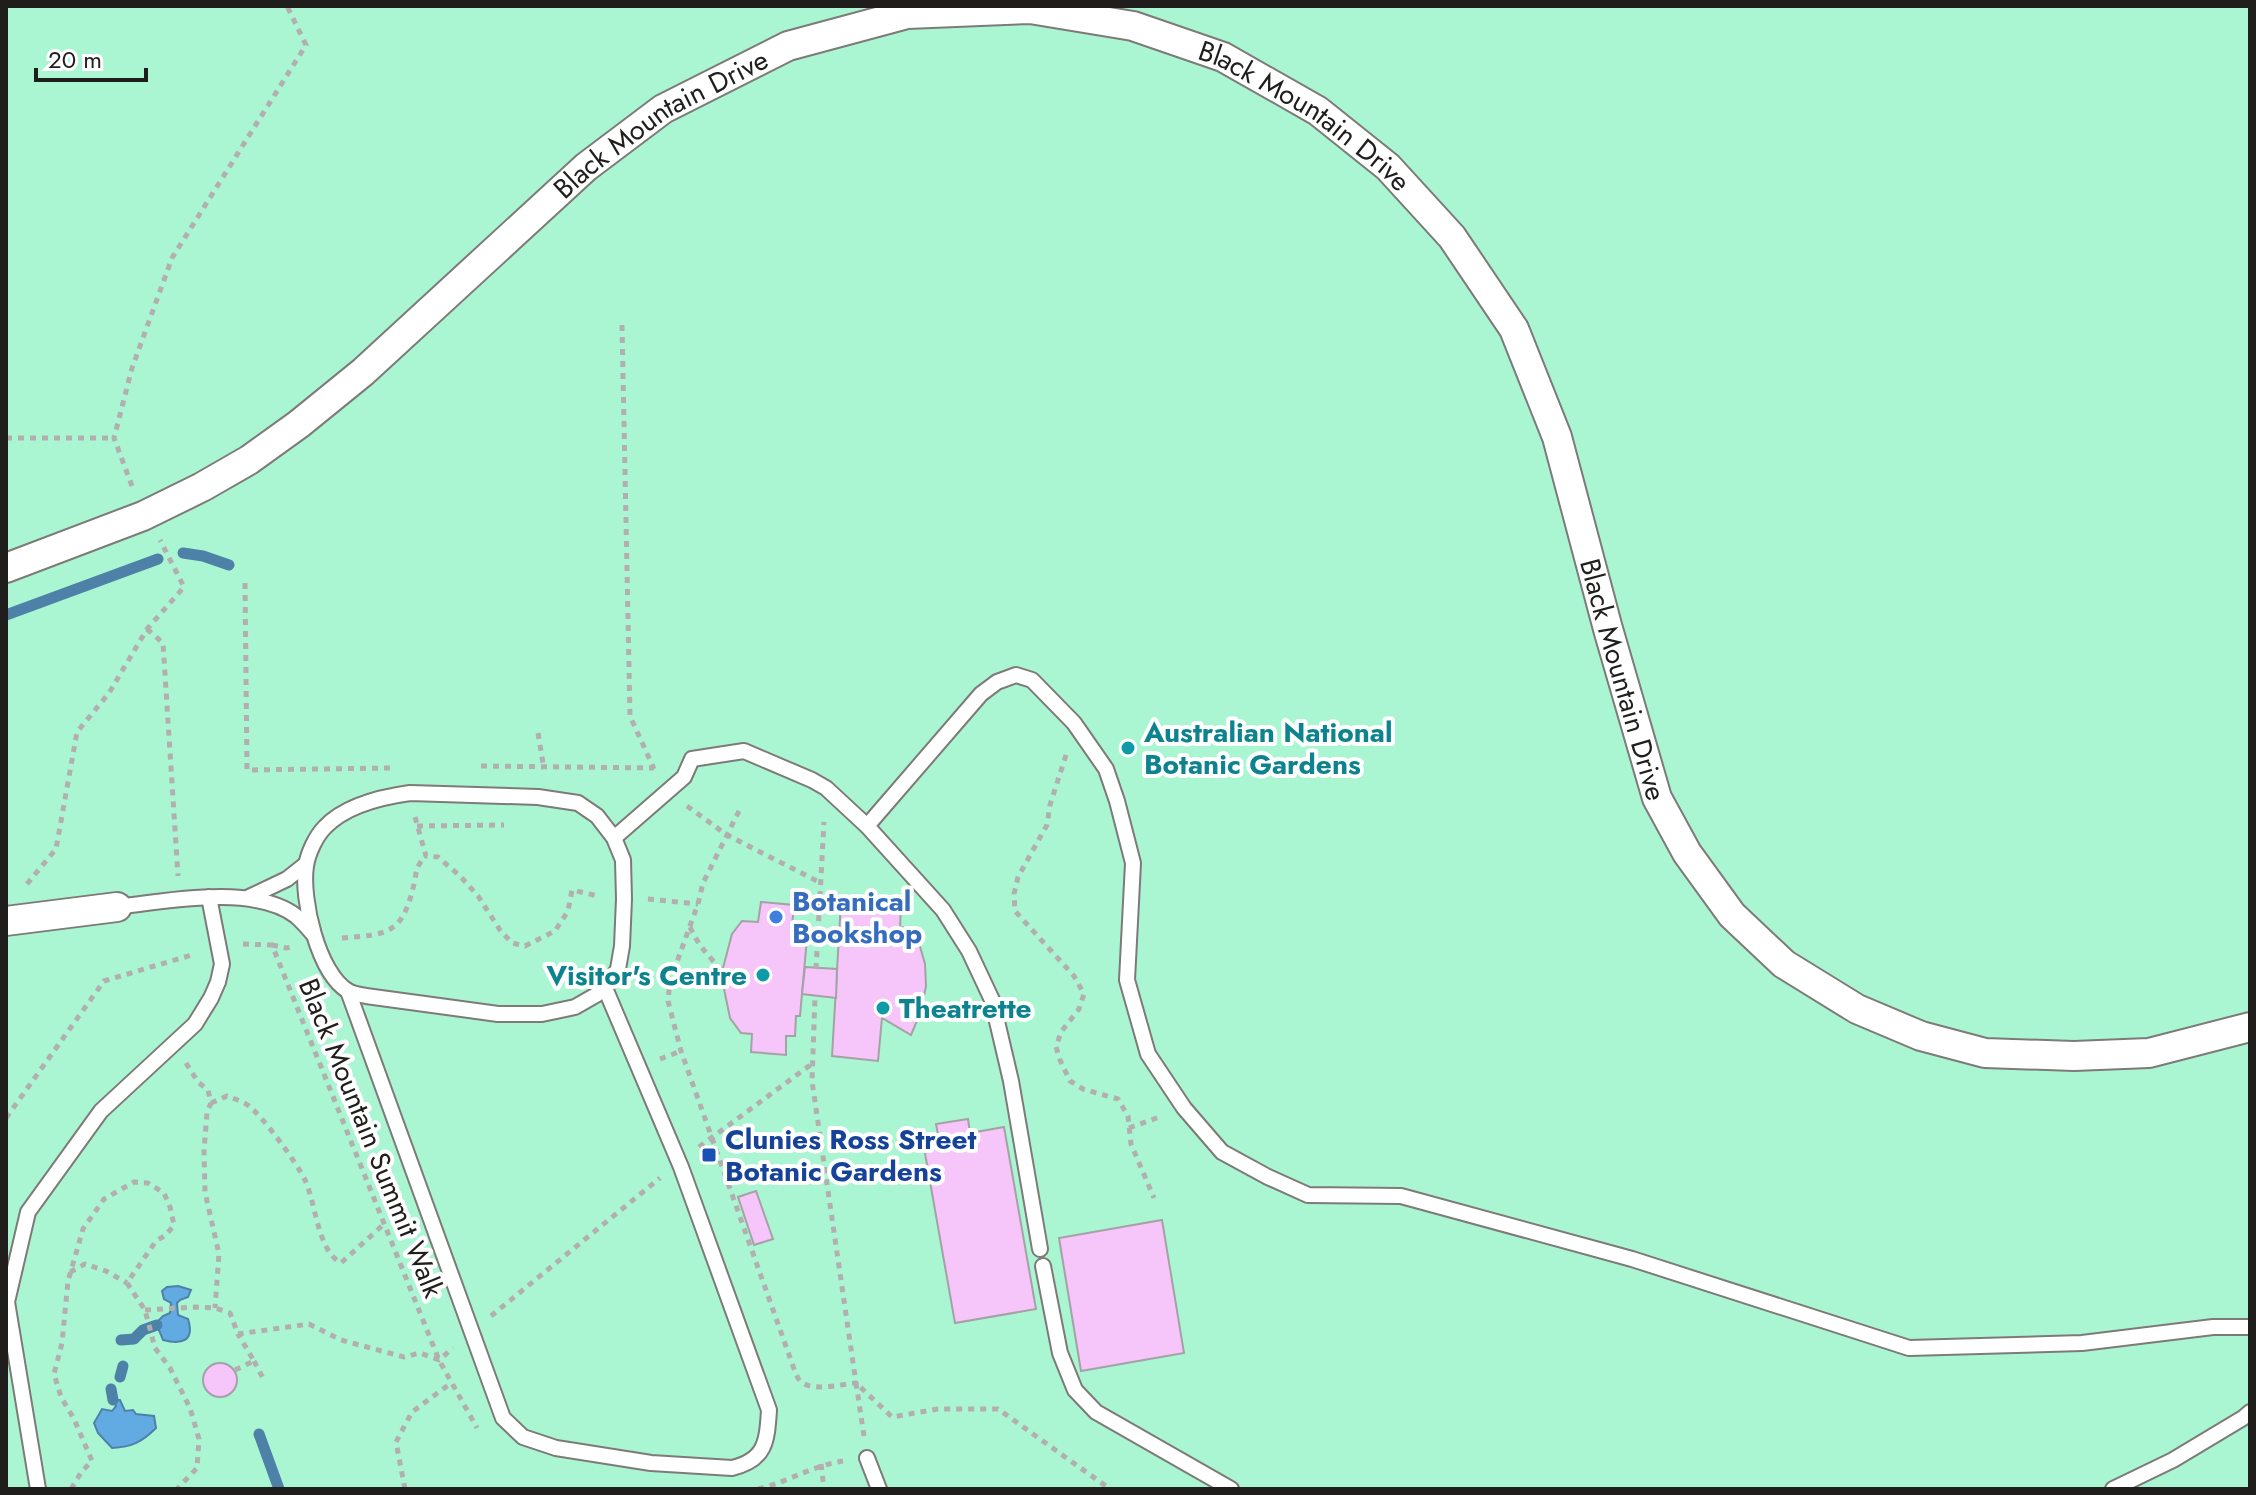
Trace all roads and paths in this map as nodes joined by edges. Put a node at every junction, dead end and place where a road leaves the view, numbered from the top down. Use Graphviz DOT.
graph roads {
  1 [pos="287,6"];
  2 [pos="622,325"];
  3 [pos="6,438"];
  4 [pos="114,438"];
  5 [pos="143,516"];
  6 [pos="6,568"];
  7 [pos="245,583"];
  8 [pos="147,629"];
  9 [pos="1074,723"];
  10 [pos="405,767"];
  11 [pos="467,767"];
  12 [pos="654,768"];
  13 [pos="672,788"];
  14 [pos="826,788"];
  15 [pos="686,806"];
  16 [pos="739,811"];
  17 [pos="676,814"];
  18 [pos="511,825"];
  19 [pos="867,826"];
  20 [pos="727,835"];
  21 [pos="614,838"];
  22 [pos="426,856"];
  23 [pos="306,864"];
  24 [pos="821,883"];
  25 [pos="644,886"];
  26 [pos="21,891"];
  27 [pos="209,897"];
  28 [pos="247,898"];
  29 [pos="624,899"];
  30 [pos="179,900"];
  31 [pos="698,904"];
  32 [pos="117,907"];
  33 [pos="6,921"];
  34 [pos="690,926"];
  35 [pos="315,938"];
  36 [pos="272,945"];
  37 [pos="218,947"];
  38 [pos="816,969"];
  39 [pos="723,971"];
  40 [pos="605,988"];
  41 [pos="348,991"];
  42 [pos="815,996"];
  43 [pos="2250,1027"];
  44 [pos="172,1048"];
  45 [pos="681,1051"];
  46 [pos="648,1055"];
  47 [pos="813,1062"];
  48 [pos="211,1103"];
  49 [pos="6,1118"];
  50 [pos="711,1137"];
  51 [pos="679,1162"];
  52 [pos="1154,1198"];
  53 [pos="384,1224"];
  54 [pos="1040,1249"];
  55 [pos="1043,1266"];
  56 [pos="70,1272"];
  57 [pos="127,1283"];
  58 [pos="215,1308"];
  59 [pos="145,1310"];
  60 [pos="2250,1327"];
  61 [pos="472,1332"];
  62 [pos="238,1334"];
  63 [pos="439,1360"];
  64 [pos="254,1361"];
  65 [pos="235,1370"];
  66 [pos="265,1382"];
  67 [pos="451,1383"];
  68 [pos="856,1383"];
  69 [pos="2250,1412"];
  70 [pos="479,1431"];
  71 [pos="867,1458"];
  72 [pos="821,1464"];
  73 [pos="38,1489"];
  74 [pos="71,1489"];
  75 [pos="177,1489"];
  76 [pos="405,1489"];
  77 [pos="758,1489"];
  78 [pos="824,1489"];
  79 [pos="879,1489"];
  80 [pos="1110,1489"];
  81 [pos="1231,1489"];
  82 [pos="2113,1489"];
  1 -- 4 [label="path"];
  2 -- 12 [label="path"];
  3 -- 4 [label="path"];
  4 -- 5 [label="path"];
  5 -- 6 [label="street, Black Mountain Drive"];
  5 -- 8 [label="path"];
  5 -- 43 [label="street, Black Mountain Drive"];
  7 -- 10 [label="path"];
  8 -- 26 [label="path"];
  8 -- 30 [label="path"];
  9 -- 19 [label="lane"];
  9 -- 52 [label="path"];
  9 -- 60 [label="lane"];
  11 -- 12 [label="path"];
  12 -- 13 [label="path"];
  13 -- 14 [label="lane"];
  13 -- 15 [label="path"];
  13 -- 21 [label="lane"];
  14 -- 19 [label="lane"];
  14 -- 24 [label="path"];
  15 -- 17 [label="path"];
  15 -- 20 [label="path"];
  16 -- 20 [label="path"];
  18 -- 22 [label="path"];
  19 -- 54 [label="lane"];
  20 -- 24 [label="path"];
  20 -- 31 [label="path"];
  21 -- 23 [label="lane"];
  21 -- 29 [label="lane"];
  22 -- 29 [label="path"];
  22 -- 35 [label="path"];
  23 -- 28 [label="lane"];
  23 -- 35 [label="lane"];
  24 -- 38 [label="path"];
  25 -- 31 [label="path"];
  27 -- 28 [label="lane"];
  27 -- 30 [label="lane"];
  27 -- 37 [label="lane"];
  28 -- 35 [label="lane"];
  29 -- 40 [label="lane"];
  30 -- 32 [label="lane"];
  31 -- 34 [label="path"];
  32 -- 33 [label="street"];
  34 -- 39 [label="path"];
  34 -- 45 [label="path"];
  35 -- 36 [label="path"];
  35 -- 41 [label="lane"];
  36 -- 37 [label="path"];
  36 -- 53 [label="path, Black Mountain Summit Walk"];
  37 -- 44 [label="lane"];
  37 -- 49 [label="path"];
  40 -- 41 [label="lane"];
  40 -- 51 [label="lane"];
  41 -- 61 [label="lane"];
  42 -- 47 [label="path"];
  44 -- 48 [label="path"];
  44 -- 73 [label="lane"];
  45 -- 46 [label="path"];
  45 -- 50 [label="path"];
  47 -- 50 [label="path"];
  47 -- 68 [label="path"];
  48 -- 53 [label="path"];
  48 -- 58 [label="path"];
  50 -- 51 [label="path"];
  50 -- 68 [label="path"];
  51 -- 61 [label="path"];
  51 -- 61 [label="lane"];
  53 -- 63 [label="path, Black Mountain Summit Walk"];
  55 -- 81 [label="lane"];
  56 -- 57 [label="path"];
  56 -- 57 [label="path"];
  56 -- 74 [label="path"];
  57 -- 59 [label="path"];
  58 -- 59 [label="path"];
  58 -- 62 [label="path"];
  59 -- 75 [label="path"];
  61 -- 63 [label="path"];
  62 -- 63 [label="path"];
  62 -- 64 [label="path"];
  63 -- 67 [label="path, Black Mountain Summit Walk"];
  64 -- 65 [label="path"];
  64 -- 66 [label="path"];
  67 -- 70 [label="path, Black Mountain Summit Walk"];
  67 -- 76 [label="path"];
  68 -- 71 [label="path"];
  68 -- 80 [label="path"];
  69 -- 82 [label="lane"];
  71 -- 72 [label="path"];
  71 -- 79 [label="lane"];
  72 -- 77 [label="path"];
  72 -- 78 [label="path"];
}
